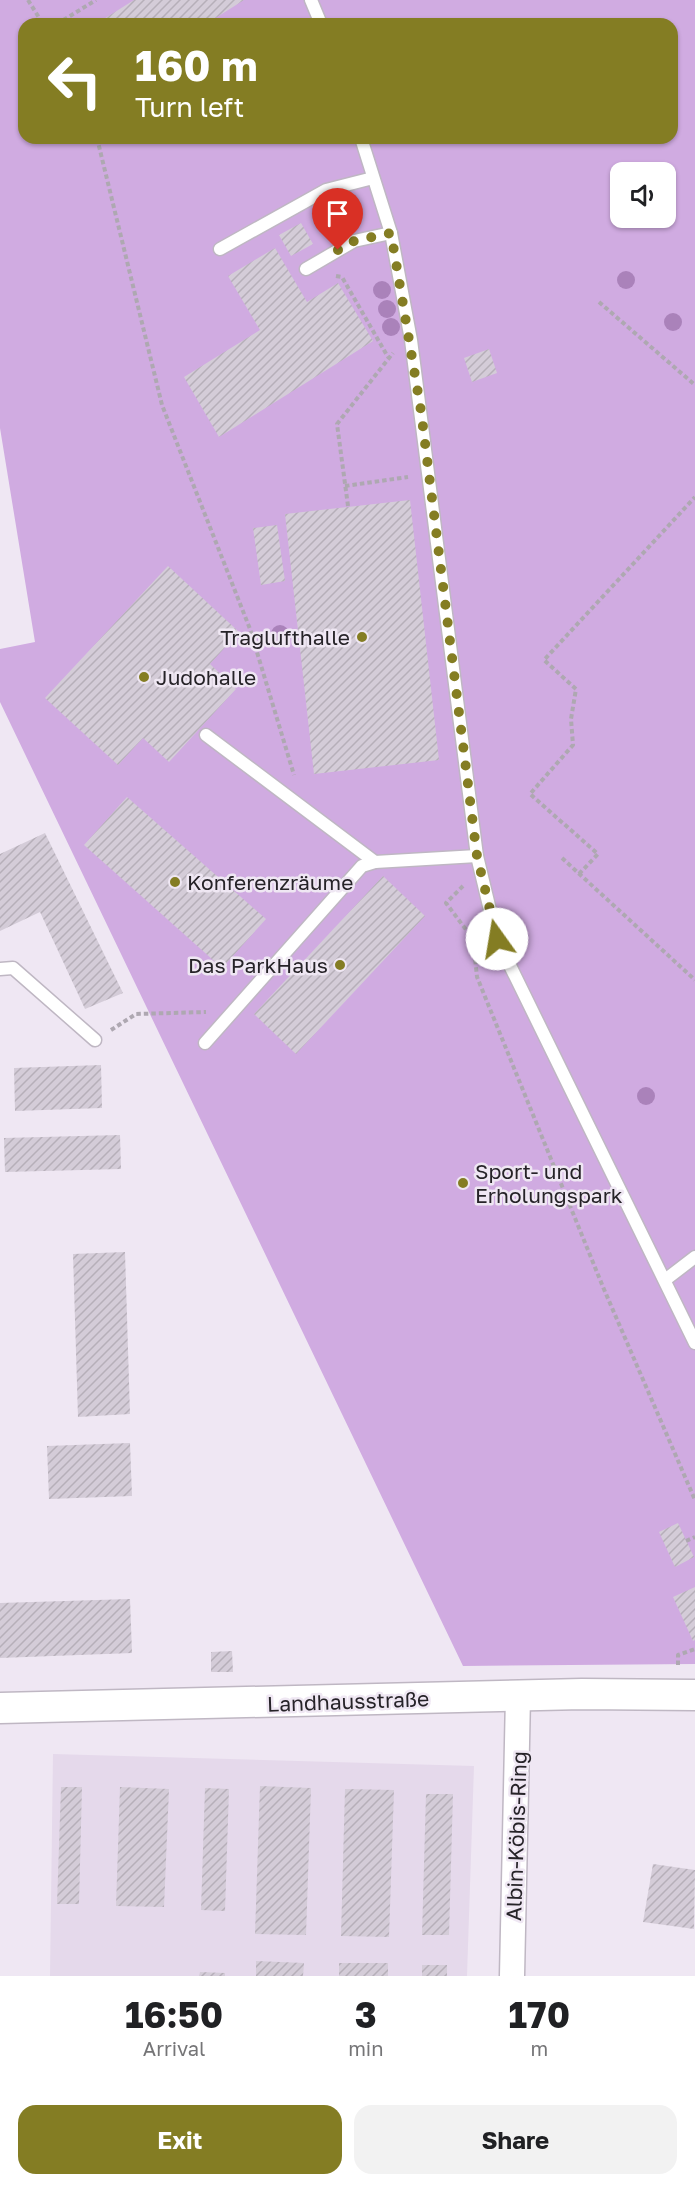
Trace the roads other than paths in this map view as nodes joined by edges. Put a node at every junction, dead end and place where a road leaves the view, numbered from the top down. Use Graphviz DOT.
graph roads {
  1 [pos="311,0"];
  2 [pos="318,18"];
  3 [pos="363,144"];
  4 [pos="374,178"];
  5 [pos="391,233"];
  6 [pos="220,249"];
  7 [pos="306,269"];
  8 [pos="206,735"];
  9 [pos="375,862"];
  10 [pos="479,862"];
  11 [pos="0,969"];
  12 [pos="95,1040"];
  13 [pos="205,1043"];
  14 [pos="695,1257"];
  15 [pos="665,1280"];
  16 [pos="695,1343"];
  17 [pos="695,1695"];
  18 [pos="519,1696"];
  19 [pos="0,1708"];
  20 [pos="512,1976"];
  1 -- 2 [label="lane"];
  3 -- 4 [label="lane"];
  4 -- 5 [label="lane"];
  4 -- 6 [label="lane"];
  5 -- 7 [label="lane"];
  5 -- 10 [label="lane"];
  8 -- 9 [label="lane"];
  9 -- 10 [label="lane"];
  9 -- 13 [label="lane"];
  10 -- 15 [label="lane"];
  11 -- 12 [label="lane"];
  14 -- 15 [label="lane"];
  15 -- 16 [label="lane"];
  17 -- 18 [label="street, Landhausstraße"];
  18 -- 19 [label="street, Landhausstraße"];
  18 -- 20 [label="street, Albin-Köbis-Ring"];
}
